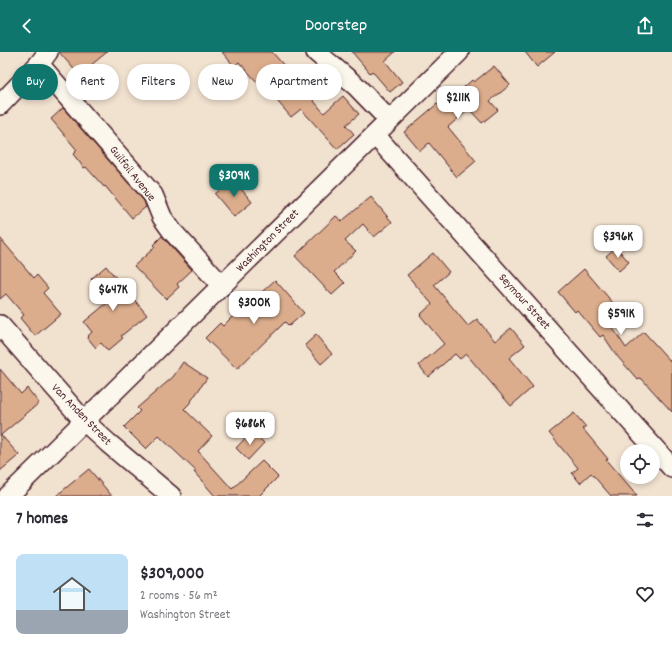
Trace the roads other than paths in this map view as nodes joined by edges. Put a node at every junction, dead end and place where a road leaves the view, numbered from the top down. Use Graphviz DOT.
graph roads {
  1 [pos="316,52"];
  2 [pos="459,52"];
  3 [pos="44,58"];
  4 [pos="0,105"];
  5 [pos="389,120"];
  6 [pos="375,135"];
  7 [pos="222,286"];
  8 [pos="0,325"];
  9 [pos="84,421"];
  10 [pos="672,468"];
  11 [pos="8,496"];
  12 [pos="171,496"];
  1 -- 5 [label="street"];
  2 -- 5 [label="street, Washington Street"];
  3 -- 4 [label="street"];
  3 -- 7 [label="street, Guilfoil Avenue"];
  5 -- 6 [label="street, Washington Street"];
  6 -- 7 [label="street, Washington Street"];
  6 -- 10 [label="street, Seymour Street"];
  7 -- 9 [label="street, Washington Street"];
  8 -- 9 [label="street, Van Anden Street"];
  9 -- 11 [label="street, Washington Street"];
  9 -- 12 [label="street, Van Anden Street"];
}
